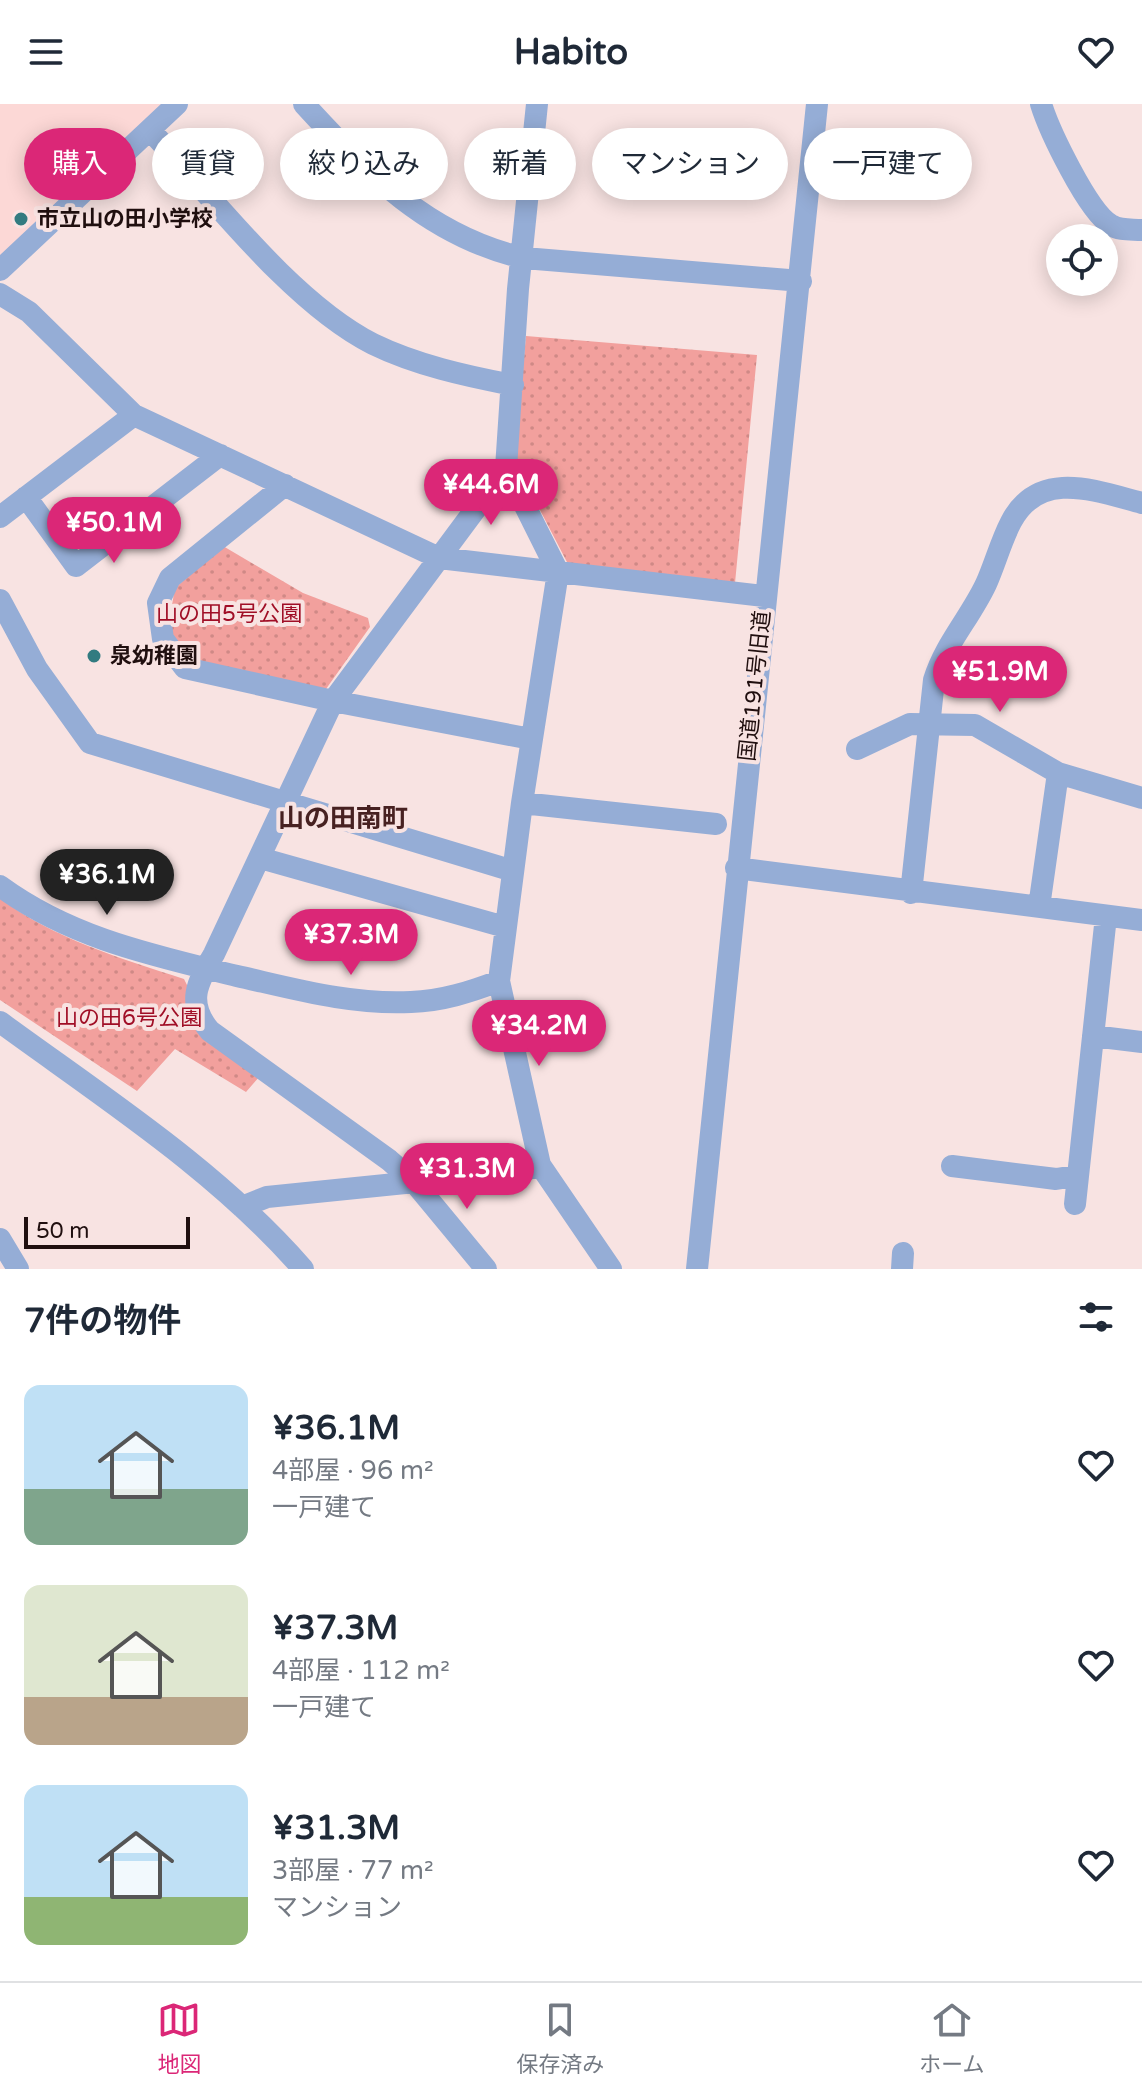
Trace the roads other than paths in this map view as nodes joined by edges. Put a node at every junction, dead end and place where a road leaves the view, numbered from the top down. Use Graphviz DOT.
graph roads {
  1 [pos="177,104"];
  2 [pos="304,104"];
  3 [pos="817,104"];
  4 [pos="1041,104"];
  5 [pos="535,106"];
  6 [pos="150,130"];
  7 [pos="1142,230"];
  8 [pos="524,258"];
  9 [pos="0,270"];
  10 [pos="801,281"];
  11 [pos="0,294"];
  12 [pos="513,385"];
  13 [pos="134,415"];
  14 [pos="220,455"];
  15 [pos="506,468"];
  16 [pos="285,485"];
  17 [pos="26,497"];
  18 [pos="1142,503"];
  19 [pos="0,517"];
  20 [pos="439,558"];
  21 [pos="558,572"];
  22 [pos="764,596"];
  23 [pos="0,600"];
  24 [pos="333,701"];
  25 [pos="931,723"];
  26 [pos="531,739"];
  27 [pos="857,749"];
  28 [pos="1058,773"];
  29 [pos="1142,798"];
  30 [pos="283,802"];
  31 [pos="522,803"];
  32 [pos="716,824"];
  33 [pos="260,858"];
  34 [pos="736,868"];
  35 [pos="513,871"];
  36 [pos="0,886"];
  37 [pos="911,893"];
  38 [pos="1039,907"];
  39 [pos="1106,916"];
  40 [pos="1142,920"];
  41 [pos="505,927"];
  42 [pos="206,968"];
  43 [pos="499,981"];
  44 [pos="0,1022"];
  45 [pos="1093,1036"];
  46 [pos="1142,1042"];
  47 [pos="540,1165"];
  48 [pos="952,1166"];
  49 [pos="1075,1176"];
  50 [pos="414,1182"];
  51 [pos="1075,1204"];
  52 [pos="242,1207"];
  53 [pos="0,1239"];
  54 [pos="18,1269"];
  55 [pos="303,1269"];
  56 [pos="486,1269"];
  57 [pos="611,1269"];
  58 [pos="697,1269"];
  1 -- 6 [label="street"];
  2 -- 8 [label="street"];
  3 -- 10 [label="street, 国道191号旧道"];
  4 -- 7 [label="street"];
  5 -- 8 [label="street"];
  6 -- 9 [label="street"];
  6 -- 12 [label="street"];
  8 -- 10 [label="street"];
  8 -- 12 [label="street"];
  10 -- 22 [label="street, 国道191号旧道"];
  11 -- 13 [label="street"];
  12 -- 15 [label="street"];
  13 -- 14 [label="street"];
  13 -- 17 [label="street"];
  14 -- 16 [label="street"];
  14 -- 17 [label="street"];
  15 -- 20 [label="street"];
  15 -- 21 [label="street"];
  16 -- 20 [label="street"];
  16 -- 24 [label="street"];
  17 -- 19 [label="street"];
  18 -- 25 [label="street"];
  20 -- 21 [label="street"];
  20 -- 24 [label="street"];
  21 -- 22 [label="street"];
  21 -- 26 [label="street"];
  22 -- 34 [label="street, 国道191号旧道"];
  23 -- 30 [label="street"];
  24 -- 26 [label="street"];
  24 -- 30 [label="street"];
  25 -- 27 [label="street"];
  25 -- 28 [label="street"];
  25 -- 37 [label="street"];
  26 -- 31 [label="street"];
  28 -- 29 [label="street"];
  28 -- 38 [label="street"];
  30 -- 33 [label="street"];
  30 -- 35 [label="street"];
  31 -- 32 [label="street"];
  31 -- 35 [label="street"];
  33 -- 41 [label="street"];
  33 -- 42 [label="street"];
  34 -- 37 [label="street"];
  34 -- 58 [label="street, 国道191号旧道"];
  35 -- 41 [label="street"];
  36 -- 42 [label="street"];
  37 -- 38 [label="street"];
  38 -- 39 [label="street"];
  39 -- 40 [label="street"];
  39 -- 45 [label="street"];
  41 -- 43 [label="street"];
  42 -- 43 [label="street"];
  42 -- 50 [label="street"];
  43 -- 47 [label="street"];
  44 -- 52 [label="street"];
  45 -- 46 [label="street"];
  45 -- 49 [label="street"];
  47 -- 50 [label="street"];
  47 -- 57 [label="street"];
  48 -- 49 [label="street"];
  49 -- 51 [label="street"];
  50 -- 52 [label="street"];
  50 -- 56 [label="street"];
  52 -- 55 [label="street"];
  53 -- 54 [label="street"];
}
